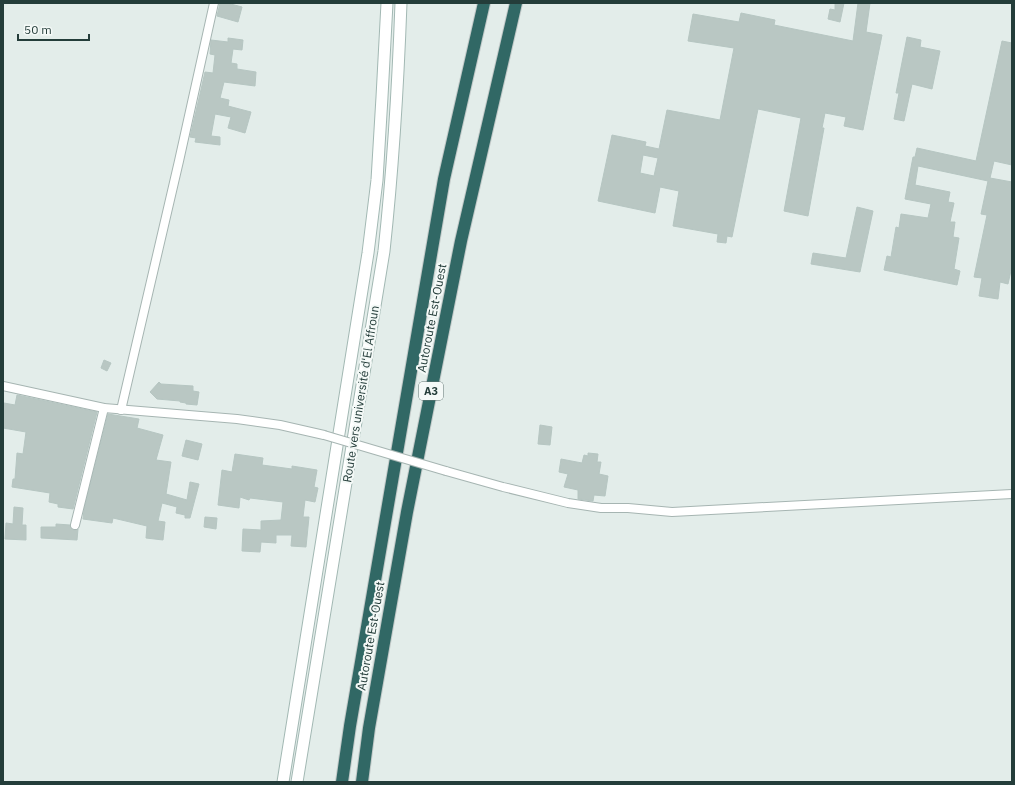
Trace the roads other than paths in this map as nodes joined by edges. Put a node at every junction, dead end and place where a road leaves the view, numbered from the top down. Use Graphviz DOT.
graph roads {
  1 [pos="214,3"];
  2 [pos="386,3"];
  3 [pos="401,3"];
  4 [pos="484,3"];
  5 [pos="516,3"];
  6 [pos="3,386"];
  7 [pos="104,408"];
  8 [pos="121,410"];
  9 [pos="1012,494"];
  10 [pos="75,525"];
  11 [pos="283,782"];
  12 [pos="297,782"];
  13 [pos="342,782"];
  14 [pos="362,782"];
  1 -- 8 [label="street"];
  2 -- 11 [label="main road, Route vers université d'El Affroun"];
  3 -- 12 [label="main road, Route vers université d'El Affroun"];
  4 -- 13 [label="highway, Autoroute Est-Ouest / A3"];
  5 -- 14 [label="highway, Autoroute Est-Ouest / A3"];
  6 -- 7 [label="street"];
  7 -- 8 [label="street"];
  7 -- 10 [label="street"];
  8 -- 9 [label="street, bridge"];
}
